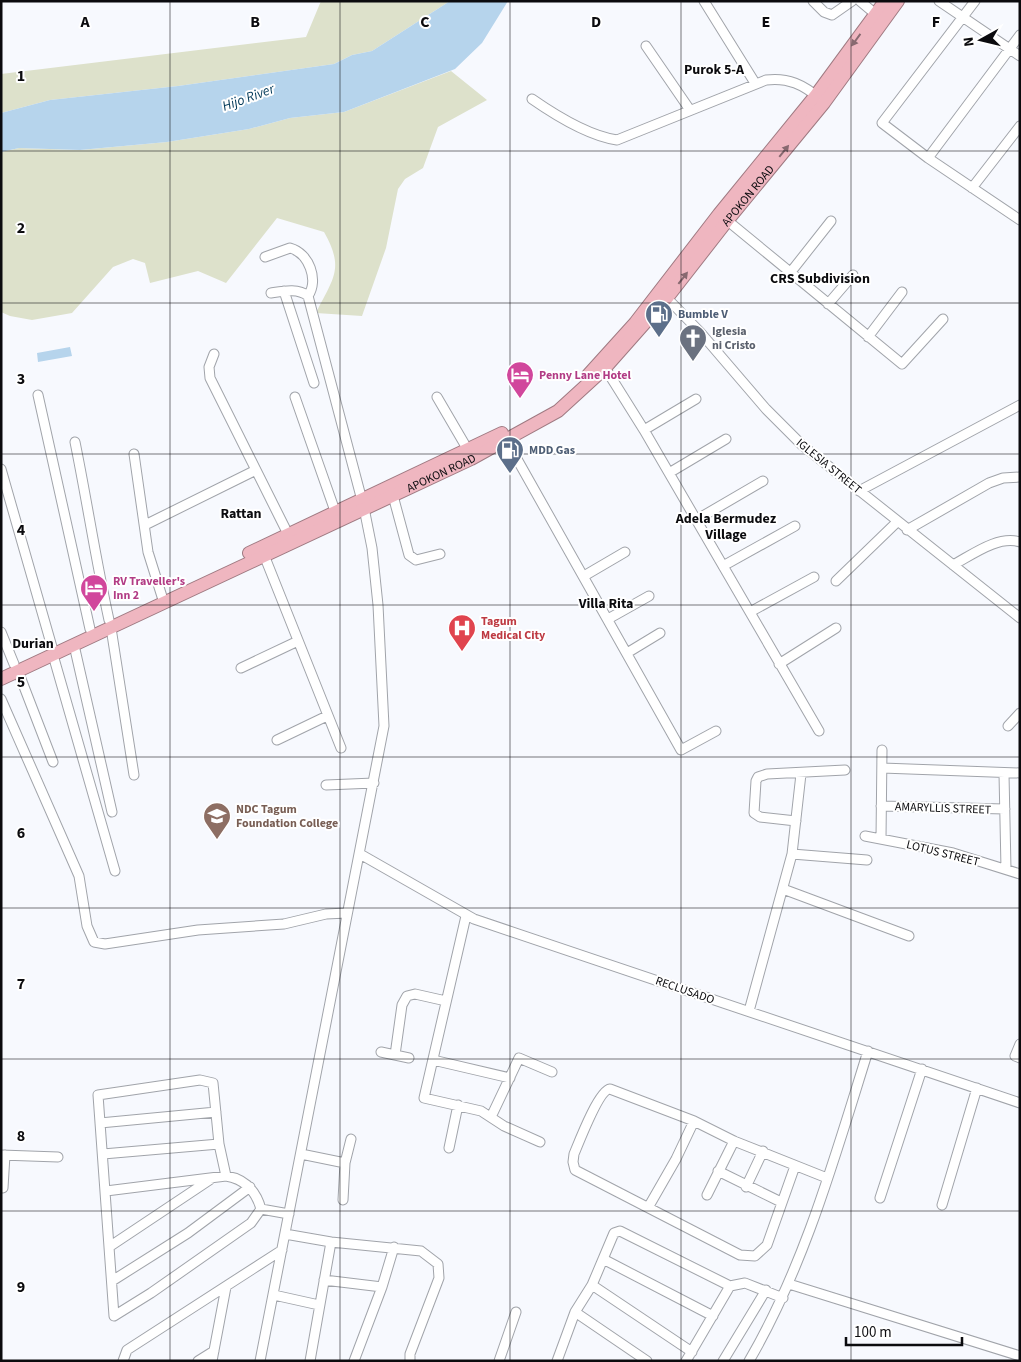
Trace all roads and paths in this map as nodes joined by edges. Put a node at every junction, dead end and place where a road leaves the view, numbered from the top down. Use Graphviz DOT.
graph roads {
  1 [pos="704,1"];
  2 [pos="813,1"];
  3 [pos="852,1"];
  4 [pos="860,1"];
  5 [pos="885,1"];
  6 [pos="898,1"];
  7 [pos="939,1"];
  8 [pos="975,1"];
  9 [pos="963,17"];
  10 [pos="880,18"];
  11 [pos="1020,36"];
  12 [pos="646,46"];
  13 [pos="1010,49"];
  14 [pos="1020,56"];
  15 [pos="755,83"];
  16 [pos="532,99"];
  17 [pos="820,99"];
  18 [pos="690,110"];
  19 [pos="1020,126"];
  20 [pos="928,158"];
  21 [pos="972,188"];
  22 [pos="723,217"];
  23 [pos="1019,218"];
  24 [pos="831,221"];
  25 [pos="265,257"];
  26 [pos="790,273"];
  27 [pos="853,275"];
  28 [pos="284,291"];
  29 [pos="902,292"];
  30 [pos="271,293"];
  31 [pos="663,295"];
  32 [pos="308,296"];
  33 [pos="828,304"];
  34 [pos="943,319"];
  35 [pos="868,337"];
  36 [pos="214,354"];
  37 [pos="603,364"];
  38 [pos="314,383"];
  39 [pos="38,395"];
  40 [pos="295,397"];
  41 [pos="437,397"];
  42 [pos="696,399"];
  43 [pos="1020,405"];
  44 [pos="644,430"];
  45 [pos="504,436"];
  46 [pos="726,439"];
  47 [pos="75,442"];
  48 [pos="468,450"];
  49 [pos="134,454"];
  50 [pos="1,469"];
  51 [pos="256,470"];
  52 [pos="669,473"];
  53 [pos="1020,477"];
  54 [pos="763,481"];
  55 [pos="858,491"];
  56 [pos="392,492"];
  57 [pos="363,503"];
  58 [pos="335,511"];
  59 [pos="696,520"];
  60 [pos="898,522"];
  61 [pos="145,525"];
  62 [pos="795,526"];
  63 [pos="907,530"];
  64 [pos="290,538"];
  65 [pos="1020,542"];
  66 [pos="263,552"];
  67 [pos="625,552"];
  68 [pos="440,554"];
  69 [pos="953,565"];
  70 [pos="723,566"];
  71 [pos="584,576"];
  72 [pos="814,576"];
  73 [pos="836,581"];
  74 [pos="649,596"];
  75 [pos="162,599"];
  76 [pos="750,612"];
  77 [pos="1020,618"];
  78 [pos="608,619"];
  79 [pos="110,624"];
  80 [pos="836,628"];
  81 [pos="90,629"];
  82 [pos="1,632"];
  83 [pos="660,633"];
  84 [pos="298,641"];
  85 [pos="74,645"];
  86 [pos="53,651"];
  87 [pos="627,652"];
  88 [pos="780,664"];
  89 [pos="16,667"];
  90 [pos="241,668"];
  91 [pos="1,669"];
  92 [pos="1,679"];
  93 [pos="1,699"];
  94 [pos="1020,713"];
  95 [pos="328,716"];
  96 [pos="1008,726"];
  97 [pos="716,731"];
  98 [pos="819,732"];
  99 [pos="276,740"];
  100 [pos="341,748"];
  101 [pos="882,750"];
  102 [pos="53,762"];
  103 [pos="882,768"];
  104 [pos="845,770"];
  105 [pos="1020,773"];
  106 [pos="801,774"];
  107 [pos="1004,774"];
  108 [pos="134,775"];
  109 [pos="374,783"];
  110 [pos="326,785"];
  111 [pos="881,806"];
  112 [pos="1005,809"];
  113 [pos="112,812"];
  114 [pos="796,821"];
  115 [pos="865,836"];
  116 [pos="881,839"];
  117 [pos="360,854"];
  118 [pos="792,854"];
  119 [pos="867,860"];
  120 [pos="1006,869"];
  121 [pos="115,871"];
  122 [pos="1020,874"];
  123 [pos="783,889"];
  124 [pos="347,913"];
  125 [pos="466,916"];
  126 [pos="909,936"];
  127 [pos="446,1000"];
  128 [pos="749,1011"];
  129 [pos="1020,1044"];
  130 [pos="868,1051"];
  131 [pos="381,1052"];
  132 [pos="395,1055"];
  133 [pos="1017,1057"];
  134 [pos="409,1058"];
  135 [pos="433,1060"];
  136 [pos="922,1070"];
  137 [pos="552,1072"];
  138 [pos="510,1078"];
  139 [pos="977,1088"];
  140 [pos="1020,1103"];
  141 [pos="458,1105"];
  142 [pos="216,1112"];
  143 [pos="490,1117"];
  144 [pos="694,1121"];
  145 [pos="100,1123"];
  146 [pos="351,1139"];
  147 [pos="734,1141"];
  148 [pos="540,1142"];
  149 [pos="219,1144"];
  150 [pos="449,1148"];
  151 [pos="763,1151"];
  152 [pos="104,1154"];
  153 [pos="301,1154"];
  154 [pos="3,1155"];
  155 [pos="58,1156"];
  156 [pos="345,1164"];
  157 [pos="795,1166"];
  158 [pos="718,1171"];
  159 [pos="214,1176"];
  160 [pos="226,1176"];
  161 [pos="828,1178"];
  162 [pos="250,1187"];
  163 [pos="746,1187"];
  164 [pos="3,1188"];
  165 [pos="106,1191"];
  166 [pos="707,1195"];
  167 [pos="880,1198"];
  168 [pos="343,1200"];
  169 [pos="781,1202"];
  170 [pos="942,1205"];
  171 [pos="649,1206"];
  172 [pos="261,1209"];
  173 [pos="289,1214"];
  174 [pos="285,1234"];
  175 [pos="331,1242"];
  176 [pos="109,1246"];
  177 [pos="394,1247"];
  178 [pos="282,1250"];
  179 [pos="603,1259"];
  180 [pos="324,1280"];
  181 [pos="112,1281"];
  182 [pos="789,1284"];
  183 [pos="592,1285"];
  184 [pos="730,1286"];
  185 [pos="226,1287"];
  186 [pos="382,1287"];
  187 [pos="766,1290"];
  188 [pos="274,1295"];
  189 [pos="783,1298"];
  190 [pos="319,1304"];
  191 [pos="516,1312"];
  192 [pos="575,1312"];
  193 [pos="713,1316"];
  194 [pos="214,1350"];
  195 [pos="692,1352"];
  196 [pos="1020,1356"];
  197 [pos="123,1361"];
  198 [pos="198,1361"];
  199 [pos="212,1361"];
  200 [pos="260,1361"];
  201 [pos="310,1361"];
  202 [pos="354,1361"];
  203 [pos="410,1361"];
  204 [pos="500,1361"];
  205 [pos="557,1361"];
  206 [pos="647,1361"];
  207 [pos="686,1361"];
  208 [pos="723,1361"];
  209 [pos="749,1361"];
  1 -- 15 [label="street"];
  2 -- 3 [label="street"];
  4 -- 10 [label="street"];
  5 -- 10 [label="highway, APOKON ROAD"];
  6 -- 10 [label="highway, APOKON ROAD"];
  7 -- 9 [label="street"];
  8 -- 9 [label="street"];
  9 -- 13 [label="street"];
  9 -- 20 [label="street"];
  10 -- 17 [label="highway, APOKON ROAD"];
  11 -- 13 [label="street"];
  12 -- 18 [label="street"];
  13 -- 14 [label="street"];
  13 -- 20 [label="street"];
  15 -- 17 [label="street"];
  15 -- 18 [label="street"];
  16 -- 18 [label="street"];
  17 -- 22 [label="highway, APOKON ROAD"];
  19 -- 21 [label="street"];
  20 -- 21 [label="street"];
  21 -- 23 [label="street"];
  22 -- 26 [label="street"];
  22 -- 31 [label="highway, APOKON ROAD"];
  24 -- 26 [label="street"];
  25 -- 32 [label="street"];
  26 -- 33 [label="street"];
  27 -- 33 [label="street"];
  28 -- 30 [label="street"];
  28 -- 32 [label="street"];
  28 -- 38 [label="street"];
  29 -- 35 [label="street"];
  31 -- 37 [label="highway, APOKON ROAD"];
  31 -- 55 [label="street, IGLESIA STREET"];
  32 -- 57 [label="street"];
  33 -- 35 [label="street"];
  34 -- 35 [label="street"];
  36 -- 51 [label="street"];
  37 -- 44 [label="street"];
  37 -- 45 [label="highway, APOKON ROAD"];
  39 -- 81 [label="street"];
  40 -- 58 [label="street"];
  41 -- 48 [label="street"];
  42 -- 44 [label="street"];
  43 -- 55 [label="street"];
  44 -- 52 [label="street"];
  45 -- 48 [label="highway, APOKON ROAD"];
  45 -- 56 [label="highway, APOKON ROAD"];
  45 -- 71 [label="street"];
  46 -- 52 [label="street"];
  47 -- 79 [label="street"];
  48 -- 56 [label="highway, APOKON ROAD"];
  49 -- 61 [label="street"];
  50 -- 86 [label="street"];
  51 -- 61 [label="street"];
  51 -- 64 [label="street"];
  52 -- 59 [label="street"];
  53 -- 63 [label="street"];
  54 -- 59 [label="street"];
  55 -- 60 [label="street, IGLESIA STREET"];
  56 -- 57 [label="highway, APOKON ROAD"];
  56 -- 68 [label="street"];
  57 -- 58 [label="highway, APOKON ROAD"];
  57 -- 64 [label="highway, APOKON ROAD"];
  57 -- 109 [label="street"];
  58 -- 64 [label="highway, APOKON ROAD"];
  59 -- 70 [label="street"];
  60 -- 63 [label="street, IGLESIA STREET"];
  60 -- 73 [label="street"];
  61 -- 75 [label="street"];
  62 -- 70 [label="street"];
  63 -- 69 [label="street, IGLESIA STREET"];
  64 -- 66 [label="highway, APOKON ROAD"];
  65 -- 69 [label="street"];
  66 -- 75 [label="highway, APOKON ROAD"];
  66 -- 84 [label="street"];
  67 -- 71 [label="street"];
  69 -- 77 [label="street, IGLESIA STREET"];
  70 -- 76 [label="street"];
  71 -- 78 [label="street"];
  72 -- 76 [label="street"];
  74 -- 78 [label="street"];
  75 -- 79 [label="highway, APOKON ROAD"];
  76 -- 88 [label="street"];
  78 -- 87 [label="street"];
  79 -- 81 [label="highway, APOKON ROAD"];
  79 -- 85 [label="highway, APOKON ROAD"];
  79 -- 108 [label="street"];
  80 -- 88 [label="street"];
  81 -- 86 [label="highway, APOKON ROAD"];
  82 -- 89 [label="street"];
  83 -- 87 [label="street"];
  84 -- 90 [label="street"];
  84 -- 95 [label="street"];
  85 -- 86 [label="highway, APOKON ROAD"];
  85 -- 113 [label="street"];
  86 -- 89 [label="highway, APOKON ROAD"];
  86 -- 121 [label="street"];
  87 -- 97 [label="street"];
  88 -- 98 [label="street"];
  89 -- 91 [label="highway, APOKON ROAD"];
  89 -- 92 [label="highway, APOKON ROAD"];
  89 -- 102 [label="street"];
  93 -- 124 [label="street"];
  94 -- 96 [label="street"];
  95 -- 99 [label="street"];
  95 -- 100 [label="street"];
  101 -- 103 [label="street"];
  103 -- 107 [label="street"];
  103 -- 111 [label="street"];
  104 -- 106 [label="street"];
  105 -- 107 [label="street"];
  106 -- 114 [label="street"];
  106 -- 114 [label="street"];
  107 -- 112 [label="street"];
  109 -- 110 [label="street"];
  109 -- 117 [label="street"];
  111 -- 112 [label="street, AMARYLLIS STREET"];
  111 -- 116 [label="street"];
  112 -- 120 [label="street"];
  114 -- 118 [label="street"];
  115 -- 116 [label="street, LOTUS STREET"];
  116 -- 120 [label="street, LOTUS STREET"];
  117 -- 124 [label="street"];
  117 -- 125 [label="street, RECLUSADO"];
  118 -- 119 [label="street"];
  118 -- 123 [label="street"];
  120 -- 122 [label="street, LOTUS STREET"];
  123 -- 126 [label="street"];
  123 -- 128 [label="street"];
  124 -- 153 [label="street"];
  125 -- 127 [label="street"];
  125 -- 128 [label="street, RECLUSADO"];
  127 -- 132 [label="street"];
  127 -- 135 [label="street"];
  128 -- 130 [label="street, RECLUSADO"];
  129 -- 133 [label="street"];
  130 -- 136 [label="street, RECLUSADO"];
  130 -- 161 [label="street"];
  131 -- 132 [label="street"];
  132 -- 134 [label="street"];
  135 -- 138 [label="street"];
  135 -- 141 [label="street"];
  136 -- 139 [label="street, RECLUSADO"];
  136 -- 167 [label="street"];
  137 -- 138 [label="street"];
  138 -- 143 [label="street"];
  139 -- 140 [label="street, RECLUSADO"];
  139 -- 170 [label="street"];
  141 -- 143 [label="street"];
  141 -- 150 [label="street"];
  142 -- 145 [label="street"];
  142 -- 145 [label="street"];
  142 -- 149 [label="street"];
  143 -- 148 [label="street"];
  144 -- 147 [label="street"];
  144 -- 171 [label="street"];
  144 -- 171 [label="street"];
  145 -- 152 [label="street"];
  146 -- 156 [label="street"];
  147 -- 151 [label="street"];
  147 -- 158 [label="street"];
  149 -- 152 [label="street"];
  149 -- 160 [label="street"];
  151 -- 157 [label="street"];
  151 -- 163 [label="street"];
  152 -- 165 [label="street"];
  153 -- 156 [label="street"];
  153 -- 173 [label="street"];
  154 -- 155 [label="street"];
  154 -- 164 [label="street"];
  156 -- 168 [label="street"];
  157 -- 161 [label="street"];
  157 -- 169 [label="street"];
  158 -- 163 [label="street"];
  158 -- 166 [label="street"];
  159 -- 160 [label="street"];
  159 -- 165 [label="street"];
  159 -- 176 [label="street"];
  160 -- 162 [label="street"];
  161 -- 182 [label="street"];
  162 -- 172 [label="street"];
  162 -- 181 [label="street"];
  163 -- 169 [label="street"];
  165 -- 176 [label="street"];
  169 -- 171 [label="street"];
  172 -- 173 [label="street"];
  172 -- 181 [label="street"];
  173 -- 174 [label="street"];
  174 -- 175 [label="street"];
  174 -- 178 [label="street"];
  175 -- 177 [label="street"];
  175 -- 180 [label="street"];
  176 -- 181 [label="street"];
  177 -- 186 [label="street"];
  177 -- 203 [label="street"];
  178 -- 185 [label="street"];
  178 -- 188 [label="street"];
  179 -- 183 [label="street"];
  179 -- 184 [label="street"];
  179 -- 193 [label="street"];
  180 -- 186 [label="street"];
  180 -- 190 [label="street"];
  182 -- 189 [label="street"];
  182 -- 196 [label="street"];
  183 -- 192 [label="street"];
  183 -- 195 [label="street"];
  184 -- 187 [label="street"];
  184 -- 193 [label="street"];
  185 -- 194 [label="street"];
  185 -- 197 [label="street"];
  186 -- 202 [label="street"];
  187 -- 189 [label="street"];
  187 -- 208 [label="street"];
  188 -- 190 [label="street"];
  188 -- 200 [label="street"];
  189 -- 209 [label="street"];
  190 -- 201 [label="street"];
  191 -- 204 [label="street"];
  192 -- 205 [label="street"];
  192 -- 206 [label="street"];
  193 -- 195 [label="street"];
  194 -- 198 [label="street"];
  194 -- 199 [label="street"];
  195 -- 207 [label="street"];
}
